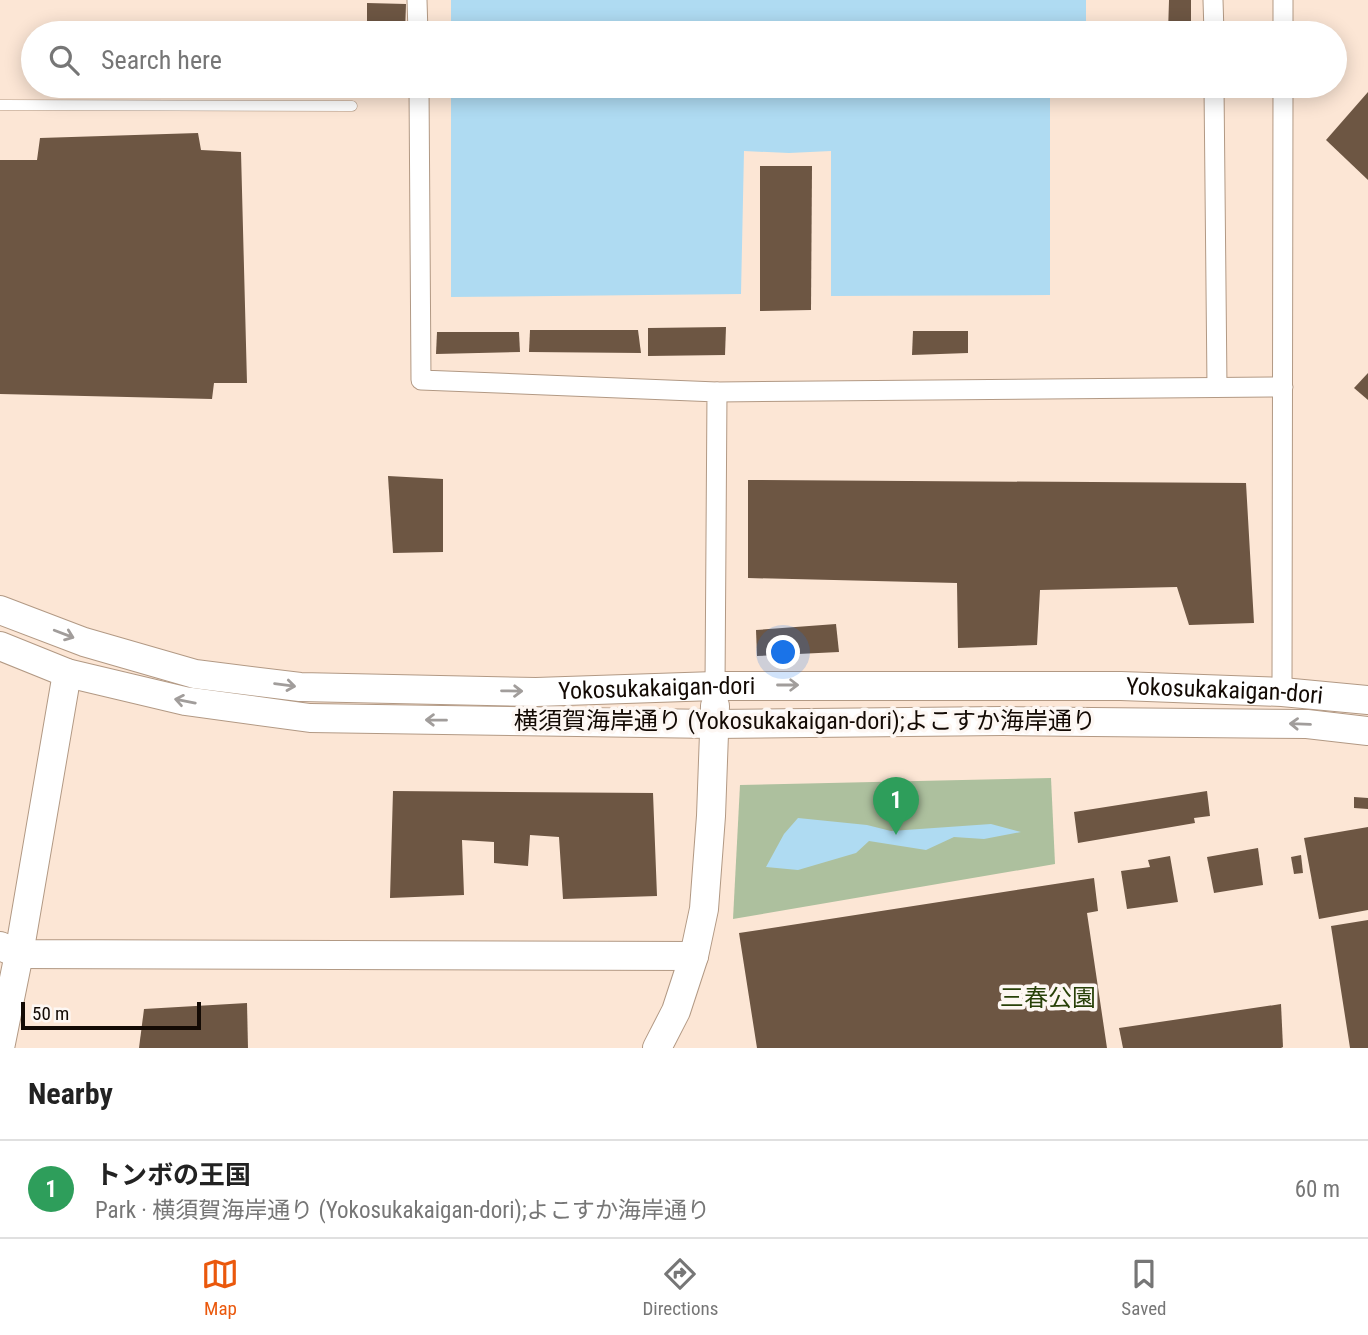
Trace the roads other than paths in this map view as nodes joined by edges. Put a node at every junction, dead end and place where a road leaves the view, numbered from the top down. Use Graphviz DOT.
graph roads {
  1 [pos="417,0"];
  2 [pos="1213,0"];
  3 [pos="1283,0"];
  4 [pos="418,21"];
  5 [pos="1214,21"];
  6 [pos="1283,21"];
  7 [pos="419,98"];
  8 [pos="1214,98"];
  9 [pos="1283,98"];
  10 [pos="0,105"];
  11 [pos="352,106"];
  12 [pos="1217,387"];
  13 [pos="1283,387"];
  14 [pos="717,392"];
  15 [pos="0,610"];
  16 [pos="0,646"];
  17 [pos="67,673"];
  18 [pos="715,686"];
  19 [pos="1282,692"];
  20 [pos="1368,700"];
  21 [pos="714,724"];
  22 [pos="1368,731"];
  23 [pos="9,950"];
  24 [pos="694,956"];
  25 [pos="0,1048"];
  26 [pos="657,1048"];
  1 -- 4 [label="street"];
  2 -- 5 [label="street"];
  3 -- 6 [label="street"];
  7 -- 14 [label="street"];
  8 -- 12 [label="street"];
  9 -- 13 [label="street"];
  10 -- 11 [label="lane"];
  12 -- 13 [label="street"];
  12 -- 14 [label="street"];
  13 -- 19 [label="street"];
  14 -- 18 [label="street"];
  15 -- 18 [label="street, Yokosukakaigan-dori, one-way"];
  16 -- 17 [label="street, 横須賀海岸通り (Yokosukakaigan-dori);よこすか海岸通り"];
  21 -- 17 [label="street, 横須賀海岸通り (Yokosukakaigan-dori);よこすか海岸通り, one-way"];
  17 -- 23 [label="street"];
  18 -- 19 [label="street, Yokosukakaigan-dori, one-way"];
  18 -- 21 [label="street"];
  19 -- 20 [label="street, Yokosukakaigan-dori"];
  22 -- 21 [label="street, 横須賀海岸通り (Yokosukakaigan-dori);よこすか海岸通り, one-way"];
  21 -- 24 [label="street"];
  23 -- 24 [label="street"];
  23 -- 25 [label="street"];
  24 -- 26 [label="street"];
}
